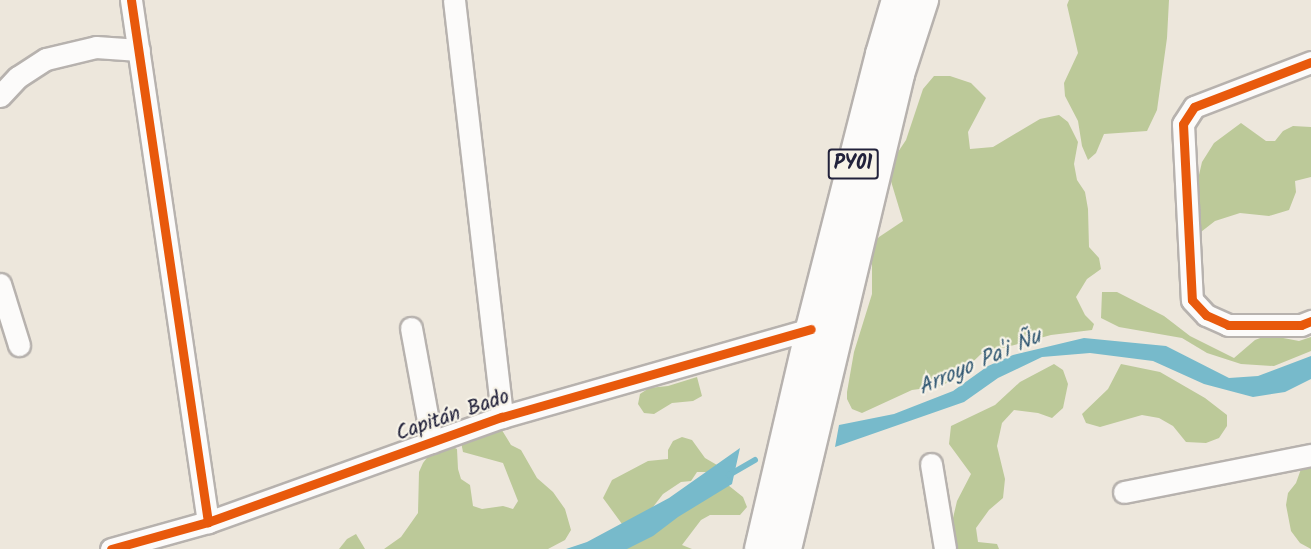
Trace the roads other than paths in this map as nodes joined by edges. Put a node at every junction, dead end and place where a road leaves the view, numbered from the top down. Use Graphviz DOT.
graph roads {
  1 [pos="131,0"];
  2 [pos="454,0"];
  3 [pos="900,1"];
  4 [pos="139,50"];
  5 [pos="1311,62"];
  6 [pos="0,96"];
  7 [pos="0,284"];
  8 [pos="1311,321"];
  9 [pos="825,326"];
  10 [pos="411,328"];
  11 [pos="19,345"];
  12 [pos="502,417"];
  13 [pos="432,442"];
  14 [pos="1311,455"];
  15 [pos="931,464"];
  16 [pos="1124,492"];
  17 [pos="208,522"];
  18 [pos="111,549"];
  19 [pos="760,549"];
  20 [pos="786,549"];
  21 [pos="945,549"];
  1 -- 4 [label="street"];
  2 -- 12 [label="street"];
  3 -- 9 [label="highway, PY01"];
  4 -- 6 [label="street"];
  4 -- 17 [label="street"];
  5 -- 8 [label="street"];
  7 -- 11 [label="street"];
  9 -- 12 [label="street, Capitán Bado"];
  9 -- 19 [label="highway, PY01"];
  9 -- 20 [label="highway, PY01"];
  10 -- 13 [label="street"];
  12 -- 13 [label="street, Capitán Bado"];
  13 -- 17 [label="street, Capitán Bado"];
  14 -- 16 [label="street"];
  15 -- 21 [label="street"];
  17 -- 18 [label="street, Capitán Bado"];
}
